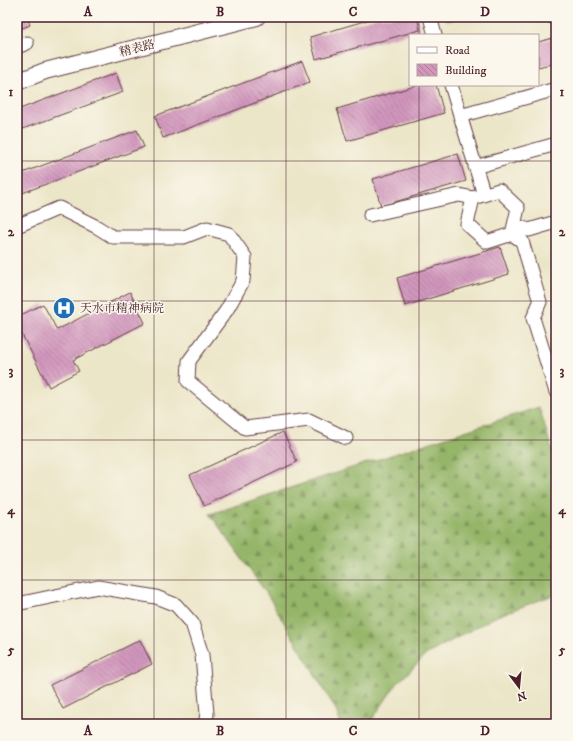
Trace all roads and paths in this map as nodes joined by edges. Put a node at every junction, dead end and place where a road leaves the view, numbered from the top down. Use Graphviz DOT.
graph roads {
  1 [pos="257,17"];
  2 [pos="430,17"];
  3 [pos="553,17"];
  4 [pos="556,18"];
  5 [pos="435,34"];
  6 [pos="17,82"];
  7 [pos="451,86"];
  8 [pos="556,89"];
  9 [pos="460,116"];
  10 [pos="556,144"];
  11 [pos="475,166"];
  12 [pos="479,197"];
  13 [pos="370,215"];
  14 [pos="556,222"];
  15 [pos="17,226"];
  16 [pos="513,230"];
  17 [pos="556,392"];
  18 [pos="346,438"];
  19 [pos="17,604"];
  20 [pos="205,724"];
  1 -- 6 [label="street, 精表路"];
  2 -- 5 [label="street"];
  3 -- 4 [label="street"];
  7 -- 9 [label="street"];
  8 -- 9 [label="street"];
  9 -- 11 [label="street"];
  10 -- 11 [label="street"];
  11 -- 12 [label="street"];
  12 -- 13 [label="street"];
  12 -- 16 [label="street"];
  12 -- 16 [label="street"];
  14 -- 16 [label="street"];
  15 -- 18 [label="street"];
  16 -- 17 [label="street"];
  19 -- 20 [label="street"];
}
